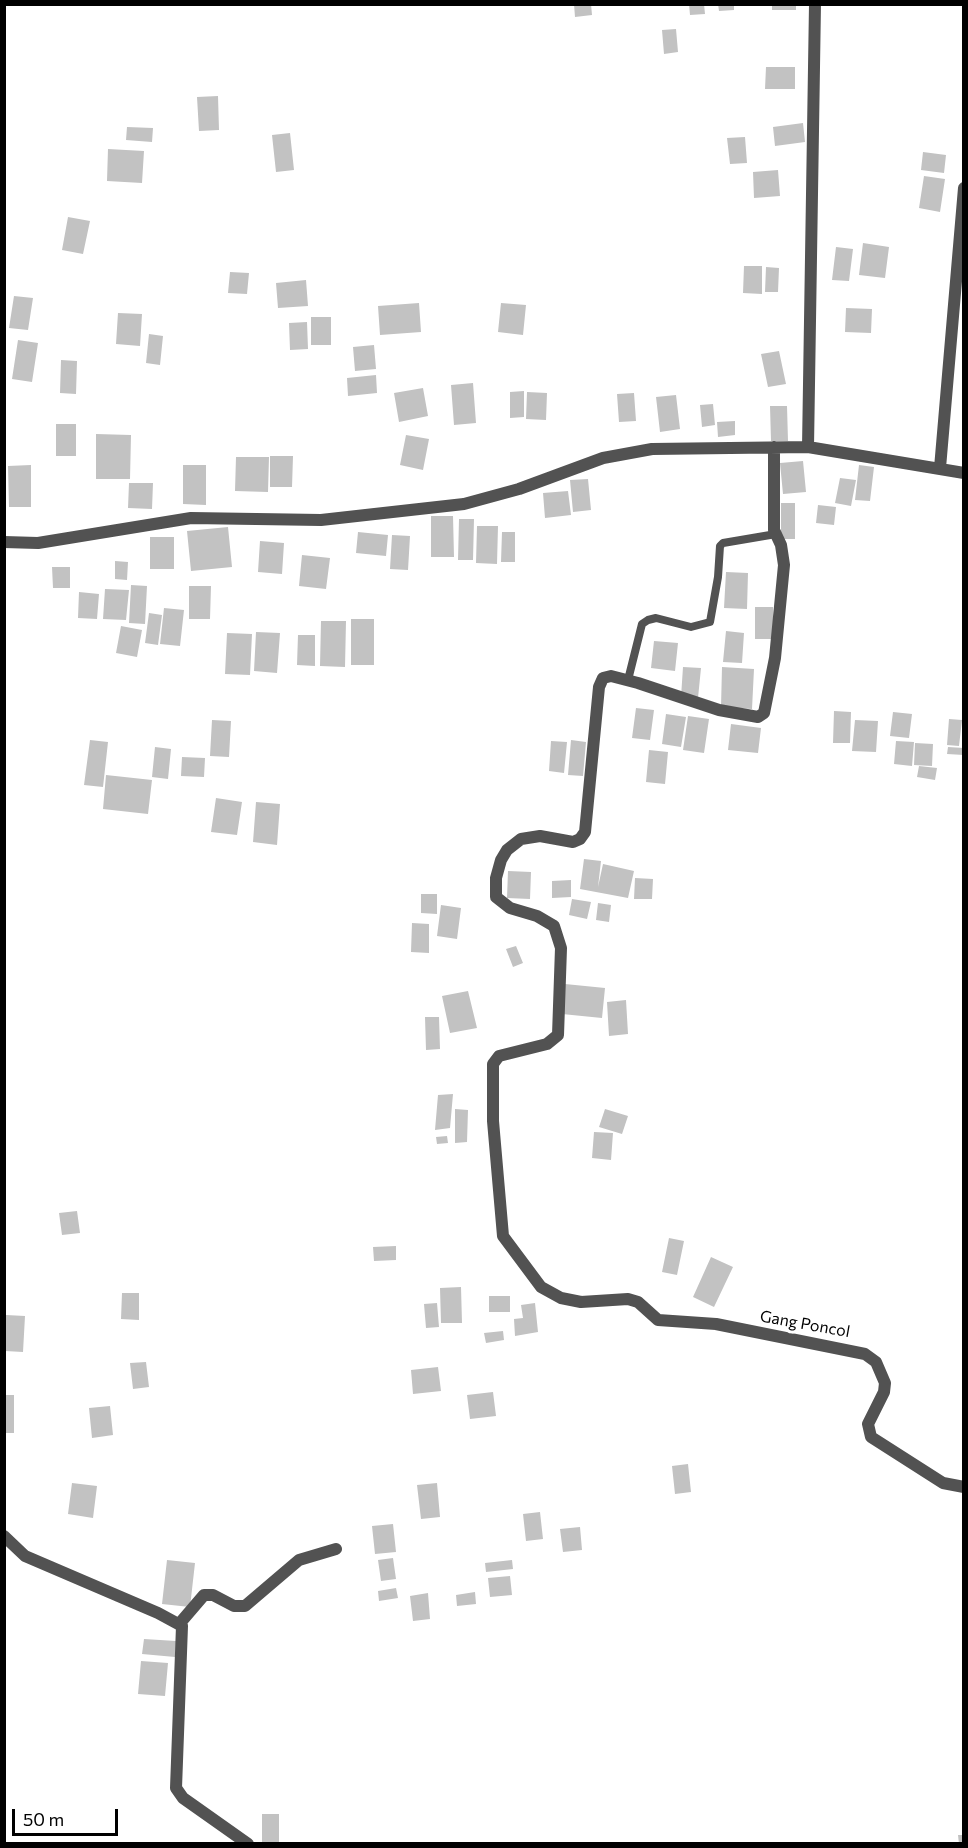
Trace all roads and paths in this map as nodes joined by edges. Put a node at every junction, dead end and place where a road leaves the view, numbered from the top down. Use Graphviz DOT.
graph roads {
  1 [pos="815,4"];
  2 [pos="963,188"];
  3 [pos="774,447"];
  4 [pos="808,447"];
  5 [pos="940,468"];
  6 [pos="963,473"];
  7 [pos="776,534"];
  8 [pos="4,542"];
  9 [pos="628,680"];
  10 [pos="963,1487"];
  11 [pos="4,1536"];
  12 [pos="336,1549"];
  13 [pos="180,1623"];
  14 [pos="248,1844"];
  1 -- 4 [label="street"];
  2 -- 5 [label="street"];
  3 -- 4 [label="street"];
  3 -- 7 [label="street"];
  3 -- 8 [label="street"];
  4 -- 5 [label="street"];
  5 -- 6 [label="street"];
  7 -- 9 [label="lane"];
  7 -- 9 [label="street"];
  9 -- 10 [label="street, Gang Poncol"];
  11 -- 13 [label="street"];
  12 -- 13 [label="street"];
  13 -- 14 [label="street"];
}
